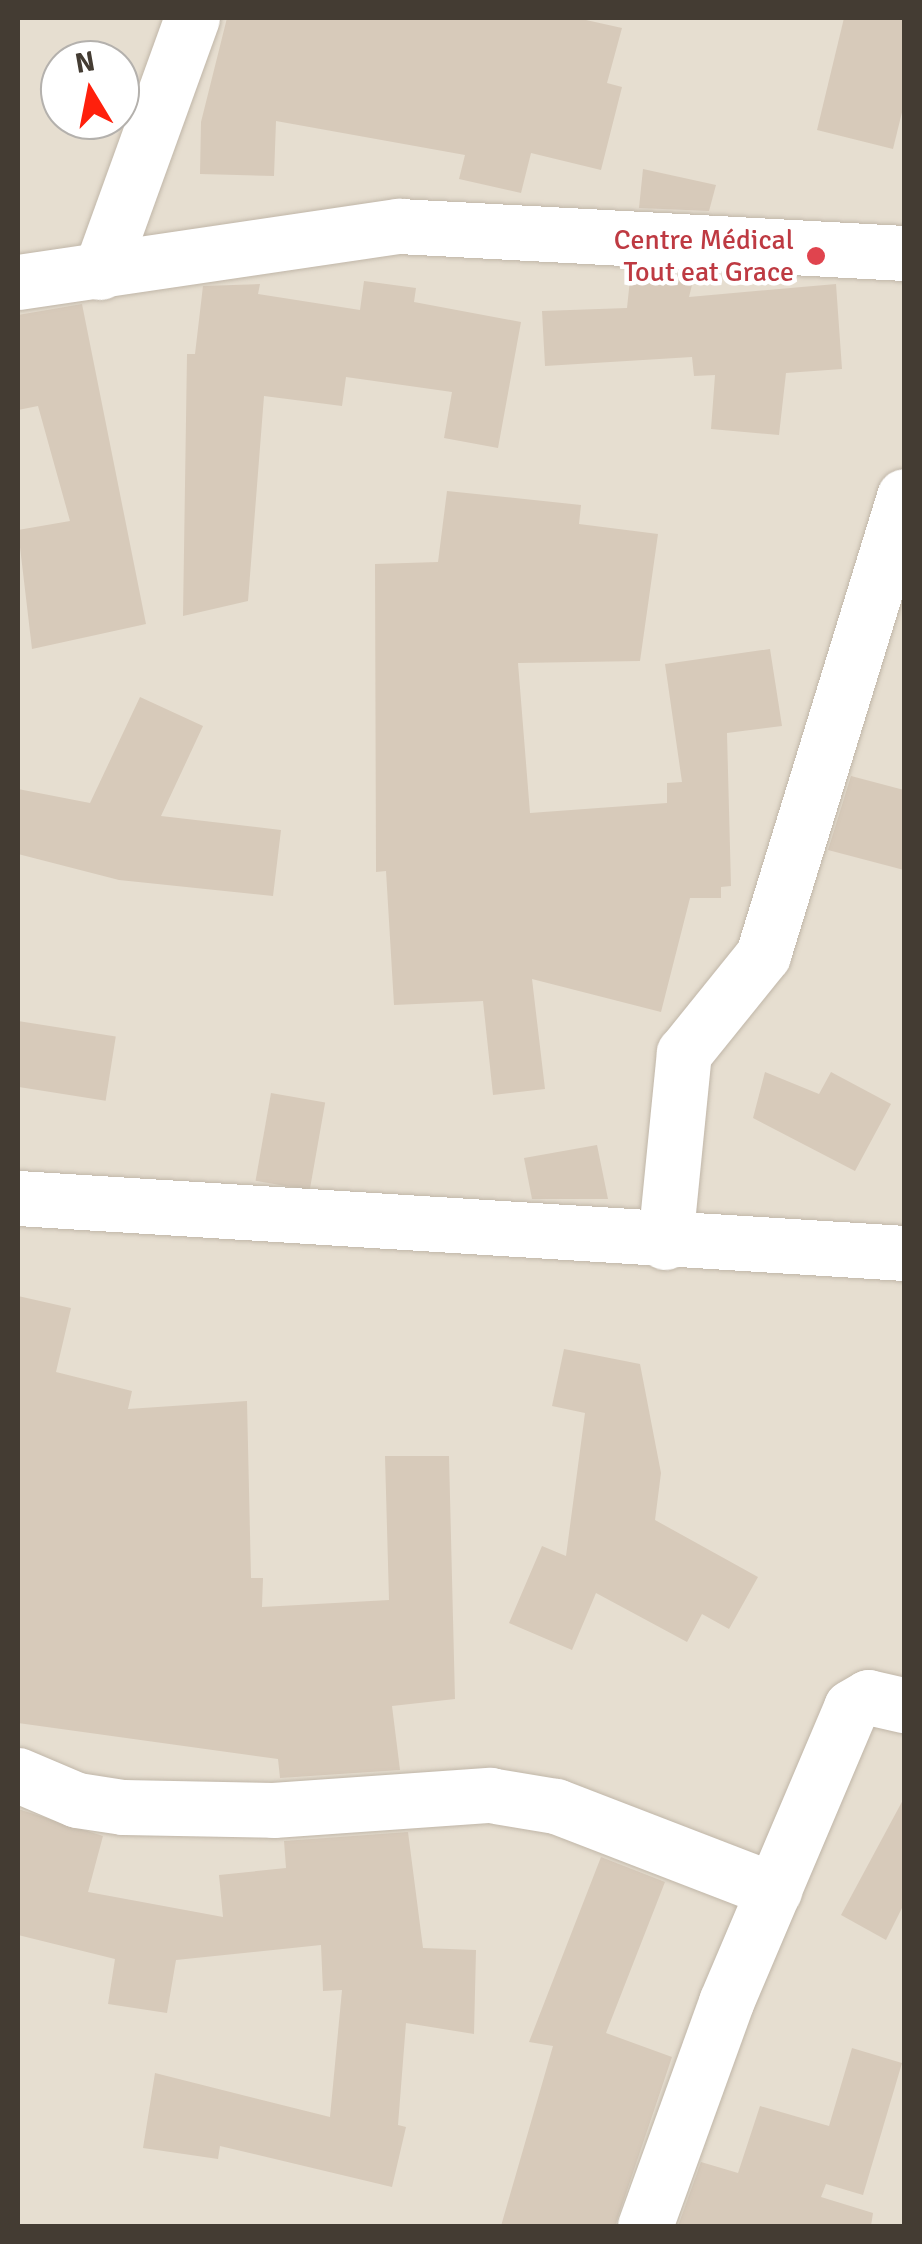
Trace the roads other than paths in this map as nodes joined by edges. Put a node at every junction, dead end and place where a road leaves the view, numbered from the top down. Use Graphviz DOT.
graph roads {
  1 [pos="192,18"];
  2 [pos="904,253"];
  3 [pos="100,272"];
  4 [pos="18,282"];
  5 [pos="904,496"];
  6 [pos="18,1198"];
  7 [pos="665,1242"];
  8 [pos="904,1253"];
  9 [pos="904,1705"];
  10 [pos="18,1776"];
  11 [pos="774,1890"];
  12 [pos="645,2226"];
  1 -- 3 [label="street"];
  2 -- 3 [label="street"];
  3 -- 4 [label="street"];
  5 -- 7 [label="street"];
  6 -- 7 [label="street"];
  7 -- 8 [label="street"];
  9 -- 11 [label="street"];
  10 -- 11 [label="street"];
  11 -- 12 [label="street"];
}
